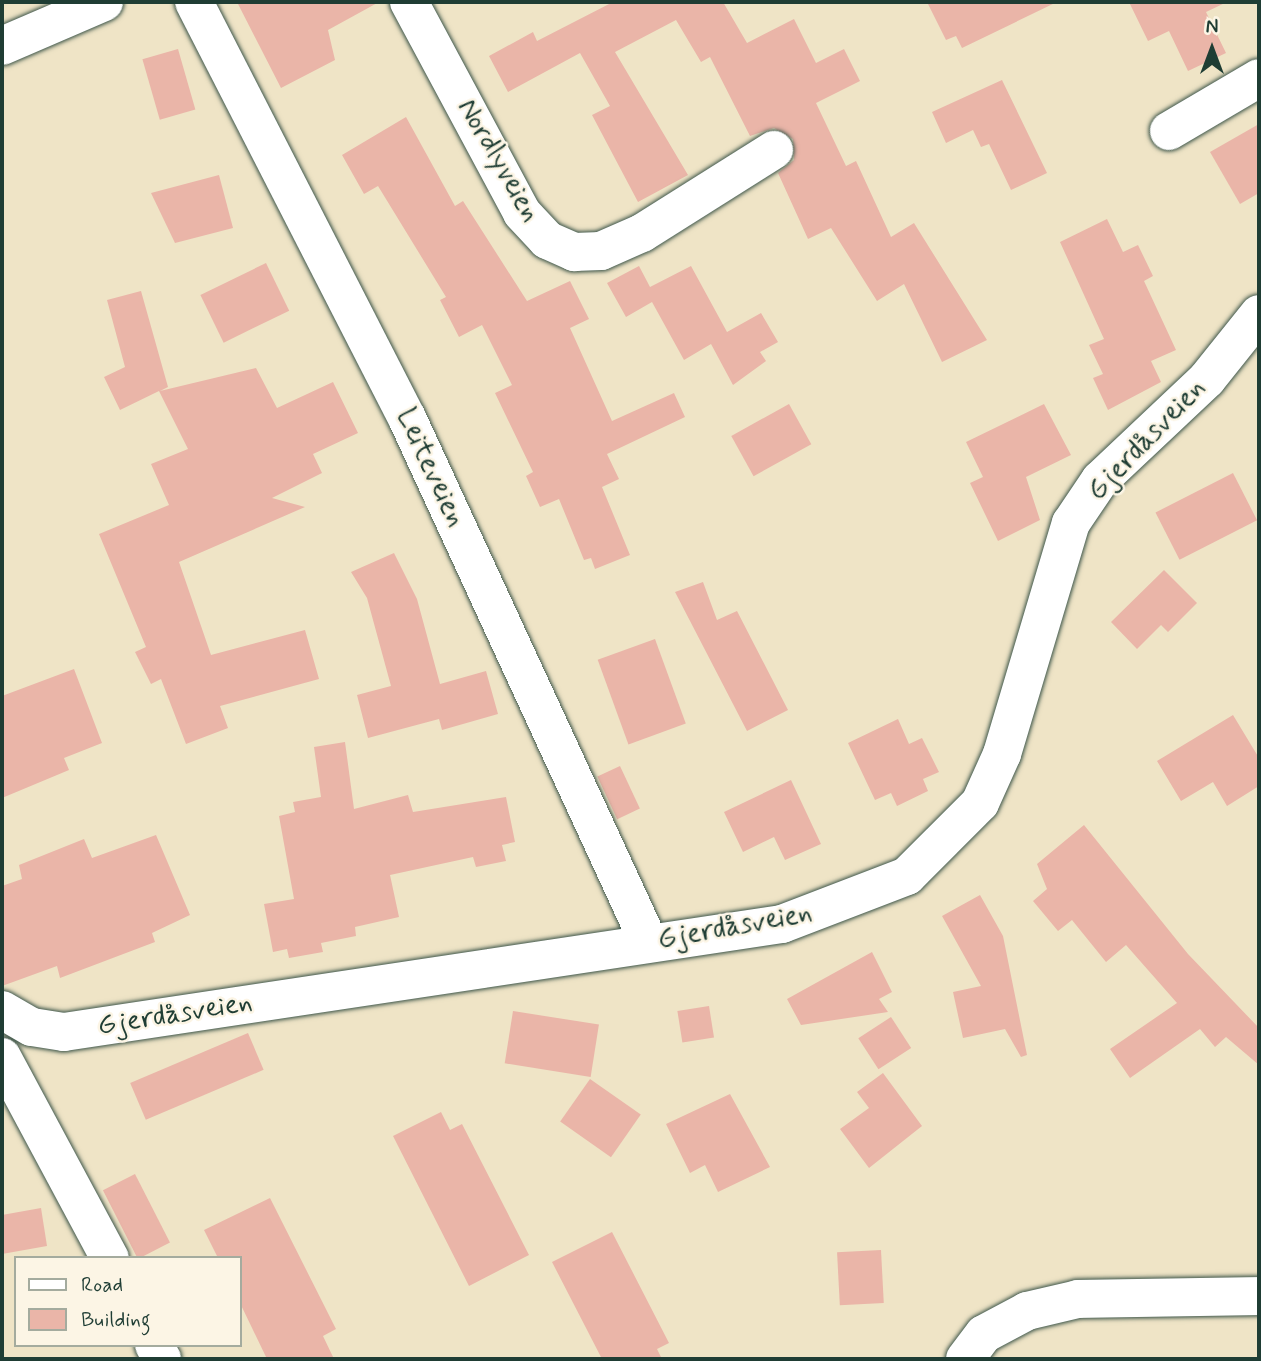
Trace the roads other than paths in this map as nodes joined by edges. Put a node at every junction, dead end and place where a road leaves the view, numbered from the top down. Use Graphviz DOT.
graph roads {
  1 [pos="104,2"];
  2 [pos="194,2"];
  3 [pos="409,2"];
  4 [pos="2,46"];
  5 [pos="1259,78"];
  6 [pos="1169,131"];
  7 [pos="774,150"];
  8 [pos="1259,314"];
  9 [pos="649,943"];
  10 [pos="6,1013"];
  11 [pos="2,1057"];
  12 [pos="109,1256"];
  13 [pos="1259,1296"];
  14 [pos="965,1359"];
  1 -- 4 [label="street"];
  2 -- 9 [label="street, Leiteveien"];
  3 -- 7 [label="street, Nordlyveien"];
  5 -- 6 [label="street"];
  8 -- 9 [label="street, Gjerdåsveien"];
  9 -- 10 [label="street, Gjerdåsveien"];
  11 -- 12 [label="street"];
  13 -- 14 [label="street"];
}
